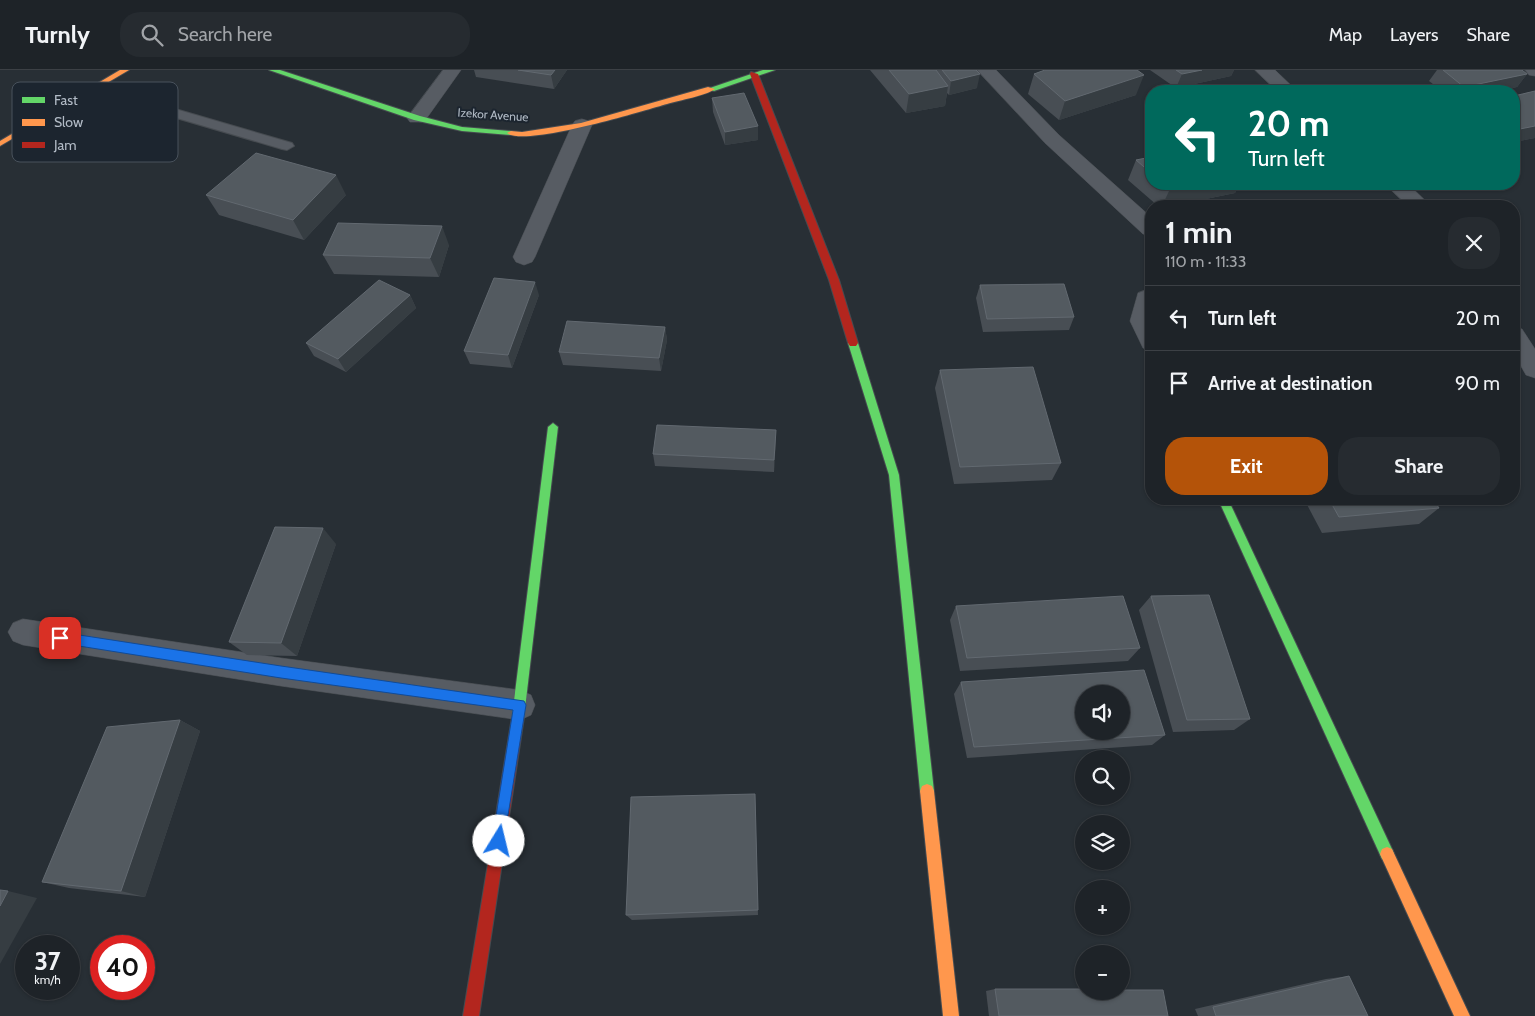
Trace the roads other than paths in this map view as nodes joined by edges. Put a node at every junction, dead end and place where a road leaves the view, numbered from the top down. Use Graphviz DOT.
graph roads {
  1 [pos="125,70"];
  2 [pos="273,70"];
  3 [pos="452,70"];
  4 [pos="771,70"];
  5 [pos="986,70"];
  6 [pos="1264,70"];
  7 [pos="754,74"];
  8 [pos="105,82"];
  9 [pos="1281,85"];
  10 [pos="178,114"];
  11 [pos="417,118"];
  12 [pos="582,124"];
  13 [pos="12,137"];
  14 [pos="0,144"];
  15 [pos="287,146"];
  16 [pos="1402,190"];
  17 [pos="1414,200"];
  18 [pos="1145,224"];
  19 [pos="524,257"];
  20 [pos="1145,304"];
  21 [pos="1145,328"];
  22 [pos="1520,345"];
  23 [pos="1535,369"];
  24 [pos="553,426"];
  25 [pos="1227,505"];
  26 [pos="23,632"];
  27 [pos="520,705"];
  28 [pos="471,1016"];
  29 [pos="951,1016"];
  30 [pos="1462,1016"];
  1 -- 8 [label="street"];
  2 -- 11 [label="street, Izekor Avenue"];
  3 -- 11 [label="street"];
  4 -- 7 [label="street, Izekor Avenue"];
  5 -- 18 [label="street"];
  6 -- 9 [label="street"];
  7 -- 12 [label="street, Izekor Avenue"];
  7 -- 29 [label="street"];
  10 -- 15 [label="lane"];
  11 -- 12 [label="street, Izekor Avenue"];
  12 -- 19 [label="street"];
  13 -- 14 [label="street"];
  16 -- 17 [label="street"];
  20 -- 21 [label="street"];
  22 -- 23 [label="street"];
  24 -- 27 [label="street"];
  25 -- 30 [label="street"];
  26 -- 27 [label="street"];
  27 -- 28 [label="street"];
}
